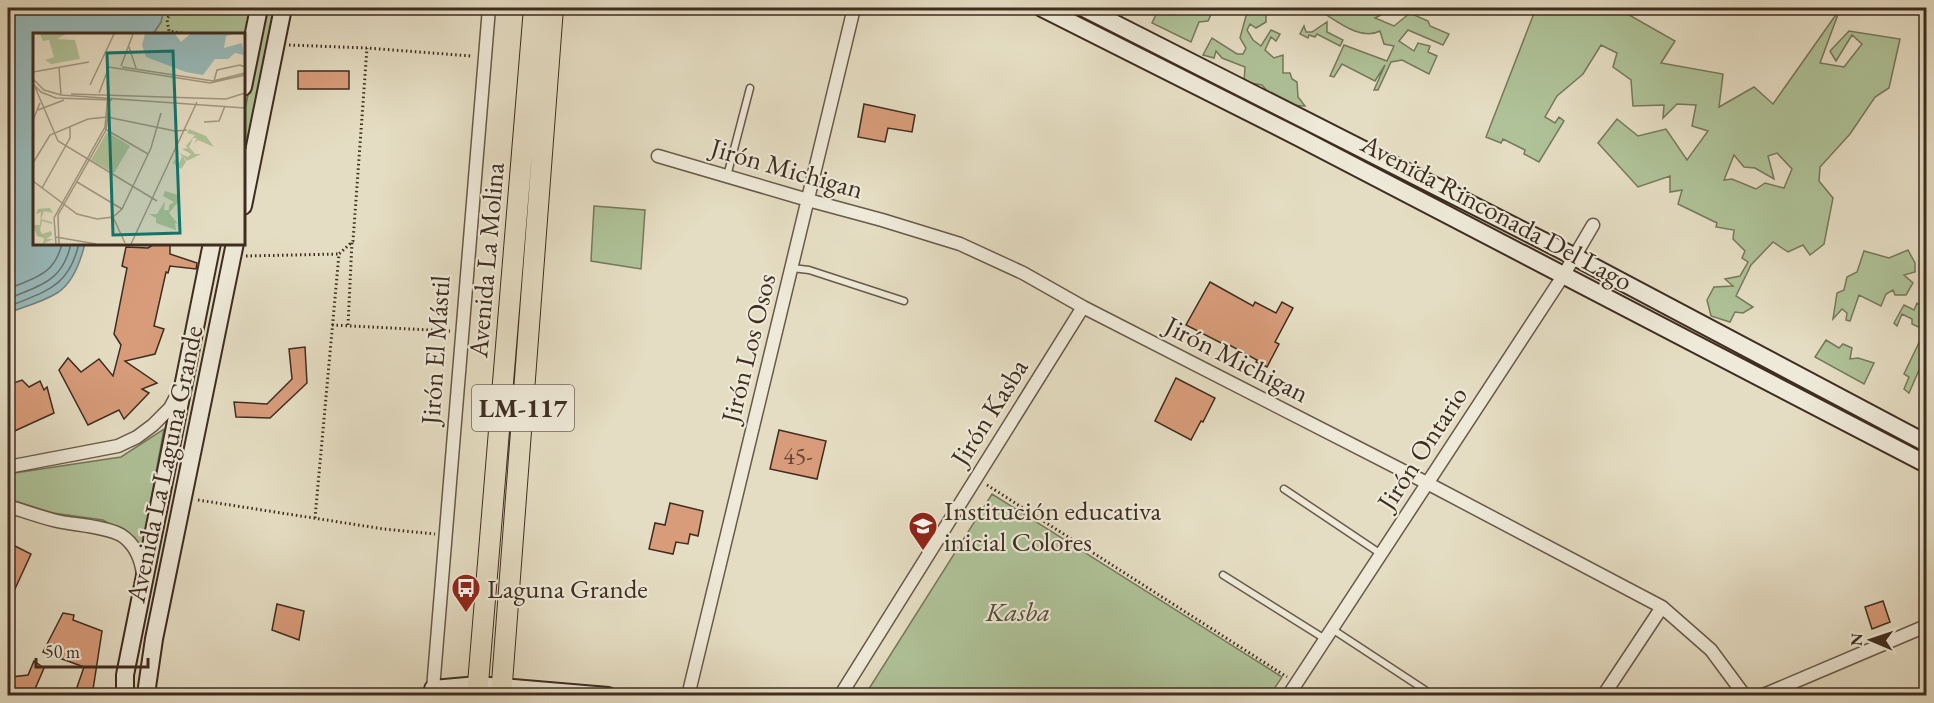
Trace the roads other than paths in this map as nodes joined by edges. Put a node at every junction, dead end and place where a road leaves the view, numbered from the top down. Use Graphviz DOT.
graph roads {
  1 [pos="259,8"];
  2 [pos="283,8"];
  3 [pos="489,8"];
  4 [pos="534,8"];
  5 [pos="554,8"];
  6 [pos="1042,8"];
  7 [pos="1084,8"];
  8 [pos="855,9"];
  9 [pos="244,82"];
  10 [pos="750,87"];
  11 [pos="545,121"];
  12 [pos="658,156"];
  13 [pos="246,172"];
  14 [pos="727,176"];
  15 [pos="244,195"];
  16 [pos="808,200"];
  17 [pos="1593,225"];
  18 [pos="516,233"];
  19 [pos="212,244"];
  20 [pos="234,250"];
  21 [pos="1575,257"];
  22 [pos="792,268"];
  23 [pos="1563,276"];
  24 [pos="904,301"];
  25 [pos="1083,307"];
  26 [pos="192,340"];
  27 [pos="215,346"];
  28 [pos="184,381"];
  29 [pos="1926,443"];
  30 [pos="1926,464"];
  31 [pos="8,467"];
  32 [pos="1427,483"];
  33 [pos="1284,489"];
  34 [pos="8,506"];
  35 [pos="1381,554"];
  36 [pos="1223,575"];
  37 [pos="144,580"];
  38 [pos="1662,607"];
  39 [pos="1926,626"];
  40 [pos="133,634"];
  41 [pos="1328,634"];
  42 [pos="154,639"];
  43 [pos="477,690"];
  44 [pos="1425,690"];
  45 [pos="501,691"];
  46 [pos="432,692"];
  47 [pos="125,696"];
  48 [pos="149,696"];
  49 [pos="608,696"];
  50 [pos="688,696"];
  51 [pos="840,696"];
  52 [pos="1288,696"];
  53 [pos="1604,696"];
  54 [pos="1745,696"];
  55 [pos="1761,696"];
  1 -- 9 [label="street"];
  2 -- 13 [label="street"];
  3 -- 46 [label="street, Jirón El Mástil"];
  4 -- 18 [label="main road, Avenida La Molina / LM-117"];
  5 -- 11 [label="main road, Avenida La Molina / LM-117"];
  6 -- 23 [label="street, Avenida Rinconada Del Lago"];
  7 -- 21 [label="street, Avenida Rinconada Del Lago"];
  8 -- 16 [label="street, Jirón Los Osos"];
  10 -- 14 [label="lane"];
  11 -- 18 [label="main road"];
  11 -- 45 [label="main road, Avenida La Molina / LM-117"];
  12 -- 14 [label="street, Jirón Michigan"];
  13 -- 15 [label="street"];
  14 -- 16 [label="street, Jirón Michigan"];
  16 -- 22 [label="street, Jirón Los Osos"];
  16 -- 25 [label="street, Jirón Michigan"];
  17 -- 21 [label="street, Jirón Ontario"];
  18 -- 43 [label="main road, Avenida La Molina / LM-117"];
  19 -- 26 [label="street, Avenida La Laguna Grande"];
  20 -- 27 [label="street, Avenida La Laguna Grande"];
  21 -- 23 [label="street, Jirón Ontario"];
  21 -- 29 [label="street, Avenida Rinconada Del Lago"];
  22 -- 24 [label="lane"];
  22 -- 50 [label="street, Jirón Los Osos"];
  23 -- 30 [label="street, Avenida Rinconada Del Lago"];
  23 -- 32 [label="street, Jirón Ontario"];
  25 -- 32 [label="street, Jirón Michigan"];
  25 -- 51 [label="street, Jirón Kasba"];
  26 -- 27 [label="street"];
  26 -- 28 [label="street, Avenida La Laguna Grande"];
  27 -- 42 [label="street, Avenida La Laguna Grande"];
  28 -- 31 [label="street"];
  28 -- 37 [label="street, Avenida La Laguna Grande"];
  32 -- 35 [label="street, Jirón Ontario"];
  32 -- 38 [label="street, Jirón Michigan"];
  33 -- 35 [label="lane"];
  34 -- 37 [label="street"];
  35 -- 41 [label="street, Jirón Ontario"];
  36 -- 41 [label="lane"];
  37 -- 40 [label="street, Avenida La Laguna Grande"];
  38 -- 53 [label="street"];
  38 -- 54 [label="street, Jirón Michigan"];
  39 -- 55 [label="street"];
  40 -- 42 [label="street"];
  40 -- 47 [label="street, Avenida La Laguna Grande"];
  41 -- 44 [label="lane"];
  41 -- 52 [label="street, Jirón Ontario"];
  42 -- 48 [label="street, Avenida La Laguna Grande"];
  43 -- 45 [label="street"];
  43 -- 46 [label="street"];
  45 -- 49 [label="street"];
}
